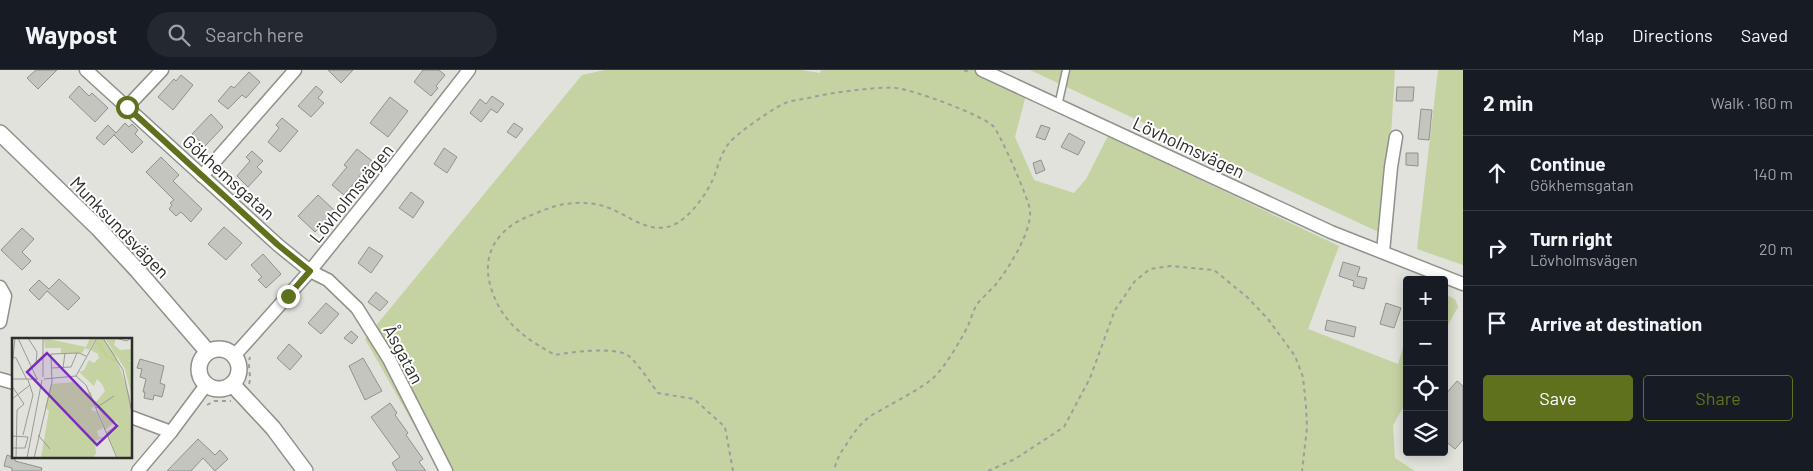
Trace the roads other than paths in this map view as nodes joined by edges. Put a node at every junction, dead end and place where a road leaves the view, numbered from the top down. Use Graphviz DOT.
graph roads {
  1 [pos="86,70"];
  2 [pos="162,70"];
  3 [pos="295,70"];
  4 [pos="469,70"];
  5 [pos="982,70"];
  6 [pos="1066,70"];
  7 [pos="1058,106"];
  8 [pos="127,107"];
  9 [pos="0,133"];
  10 [pos="1396,137"];
  11 [pos="202,176"];
  12 [pos="1383,252"];
  13 [pos="310,271"];
  14 [pos="1463,284"];
  15 [pos="0,287"];
  16 [pos="0,322"];
  17 [pos="208,352"];
  18 [pos="234,356"];
  19 [pos="206,384"];
  20 [pos="232,384"];
  21 [pos="132,417"];
  22 [pos="171,432"];
  23 [pos="138,471"];
  24 [pos="305,471"];
  25 [pos="446,471"];
  1 -- 8 [label="street, Gökhemsgatan"];
  2 -- 8 [label="street"];
  3 -- 11 [label="street"];
  4 -- 13 [label="street, Lövholmsvägen"];
  5 -- 7 [label="street, Lövholmsvägen"];
  6 -- 7 [label="lane"];
  7 -- 12 [label="street, Lövholmsvägen"];
  8 -- 11 [label="street, Gökhemsgatan"];
  9 -- 17 [label="street, Munksundsvägen"];
  10 -- 12 [label="street"];
  11 -- 13 [label="street, Gökhemsgatan"];
  12 -- 14 [label="street, Lövholmsvägen"];
  13 -- 18 [label="street, Lövholmsvägen"];
  13 -- 25 [label="street, Åsgatan"];
  15 -- 16 [label="street"];
  17 -- 18 [label="street"];
  17 -- 19 [label="street"];
  18 -- 20 [label="street"];
  19 -- 20 [label="street"];
  19 -- 22 [label="street"];
  20 -- 24 [label="street"];
  21 -- 22 [label="street"];
  22 -- 23 [label="street"];
}
